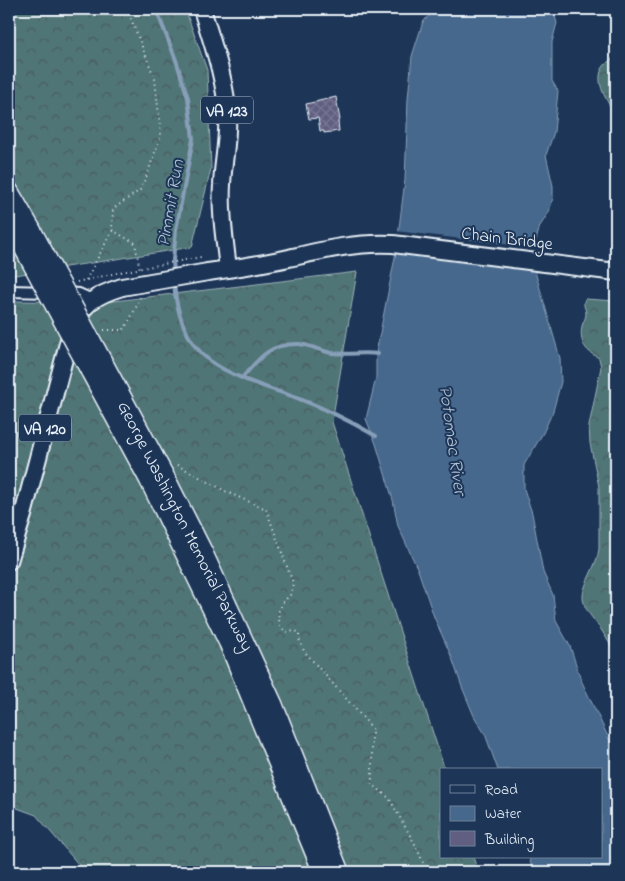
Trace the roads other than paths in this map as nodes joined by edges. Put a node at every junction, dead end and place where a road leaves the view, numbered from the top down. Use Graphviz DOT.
graph roads {
  1 [pos="202,9"];
  2 [pos="9,192"];
  3 [pos="19,228"];
  4 [pos="228,269"];
  5 [pos="616,272"];
  6 [pos="9,291"];
  7 [pos="92,300"];
  8 [pos="163,474"];
  9 [pos="9,561"];
  10 [pos="323,872"];
  11 [pos="339,872"];
  1 -- 4 [label="main road, VA 123"];
  2 -- 3 [label="highway, George Washington Memorial Parkway"];
  3 -- 8 [label="highway, George Washington Memorial Parkway, bridge"];
  4 -- 5 [label="main road, Chain Bridge"];
  4 -- 7 [label="main road, VA 120, bridge"];
  6 -- 7 [label="street"];
  7 -- 9 [label="main road, VA 120"];
  8 -- 10 [label="highway, George Washington Memorial Parkway"];
  8 -- 11 [label="highway, George Washington Memorial Parkway"];
}
